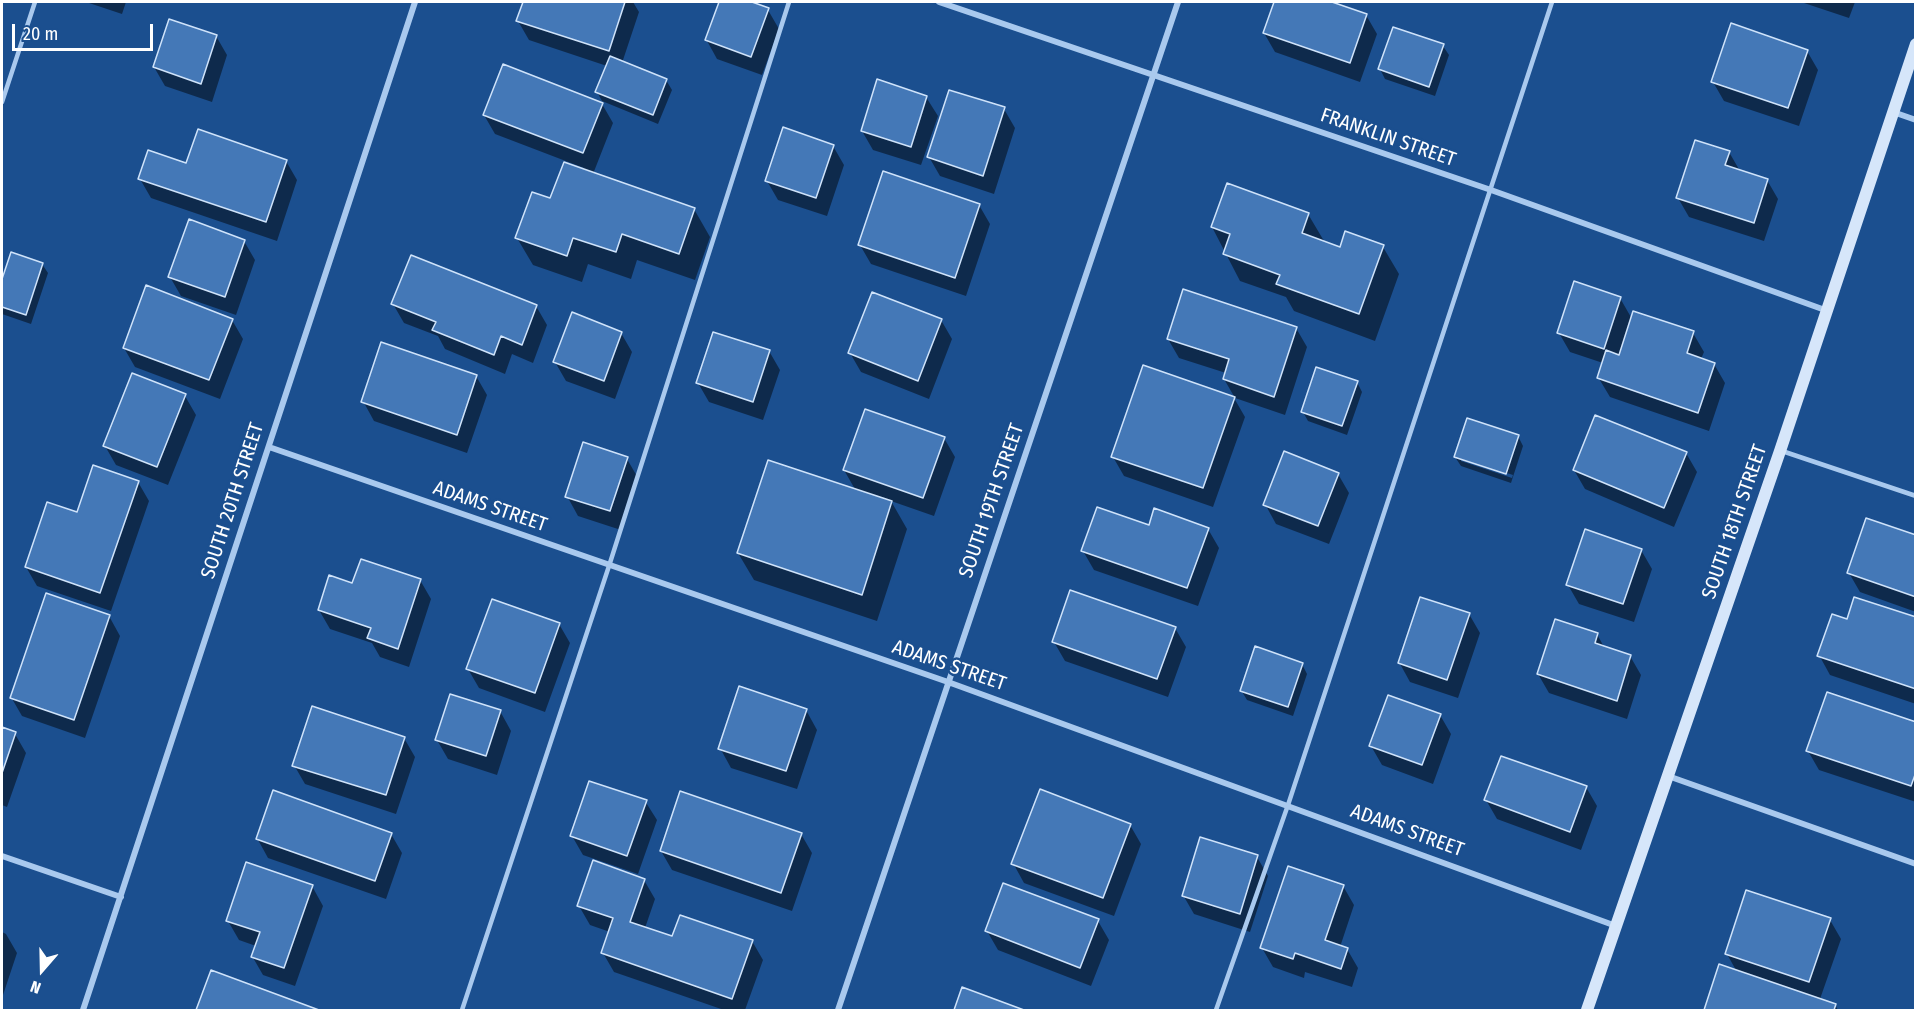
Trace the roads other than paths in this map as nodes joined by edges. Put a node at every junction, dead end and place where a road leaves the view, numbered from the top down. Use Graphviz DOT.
graph roads {
  1 [pos="35,2"];
  2 [pos="415,2"];
  3 [pos="789,2"];
  4 [pos="939,2"];
  5 [pos="1178,2"];
  6 [pos="1552,2"];
  7 [pos="1916,44"];
  8 [pos="1154,75"];
  9 [pos="2,102"];
  10 [pos="1892,112"];
  11 [pos="1916,120"];
  12 [pos="1491,190"];
  13 [pos="1825,310"];
  14 [pos="268,447"];
  15 [pos="1780,451"];
  16 [pos="1916,496"];
  17 [pos="609,566"];
  18 [pos="948,682"];
  19 [pos="1668,776"];
  20 [pos="1288,805"];
  21 [pos="2,856"];
  22 [pos="1916,864"];
  23 [pos="121,897"];
  24 [pos="1616,926"];
  25 [pos="84,1011"];
  26 [pos="462,1011"];
  27 [pos="838,1011"];
  28 [pos="1216,1011"];
  29 [pos="1587,1011"];
  1 -- 9 [label="lane"];
  2 -- 14 [label="street, SOUTH 20TH STREET"];
  3 -- 17 [label="lane"];
  4 -- 8 [label="street, FRANKLIN STREET"];
  5 -- 8 [label="street, SOUTH 19TH STREET"];
  6 -- 12 [label="lane"];
  7 -- 10 [label="main road, SOUTH 18TH STREET"];
  8 -- 12 [label="street, FRANKLIN STREET"];
  8 -- 18 [label="street, SOUTH 19TH STREET"];
  10 -- 11 [label="street"];
  10 -- 13 [label="main road, SOUTH 18TH STREET"];
  12 -- 13 [label="street, FRANKLIN STREET"];
  12 -- 20 [label="lane"];
  13 -- 15 [label="main road, SOUTH 18TH STREET"];
  14 -- 17 [label="street, ADAMS STREET"];
  14 -- 23 [label="street, SOUTH 20TH STREET"];
  15 -- 16 [label="lane"];
  15 -- 19 [label="main road, SOUTH 18TH STREET"];
  17 -- 18 [label="street, ADAMS STREET"];
  17 -- 26 [label="lane"];
  18 -- 20 [label="street, ADAMS STREET"];
  18 -- 27 [label="street, SOUTH 19TH STREET"];
  19 -- 22 [label="street"];
  19 -- 24 [label="main road, SOUTH 18TH STREET"];
  20 -- 24 [label="street, ADAMS STREET"];
  20 -- 28 [label="lane"];
  21 -- 23 [label="street"];
  23 -- 25 [label="street, SOUTH 20TH STREET"];
  24 -- 29 [label="main road, SOUTH 18TH STREET"];
}
